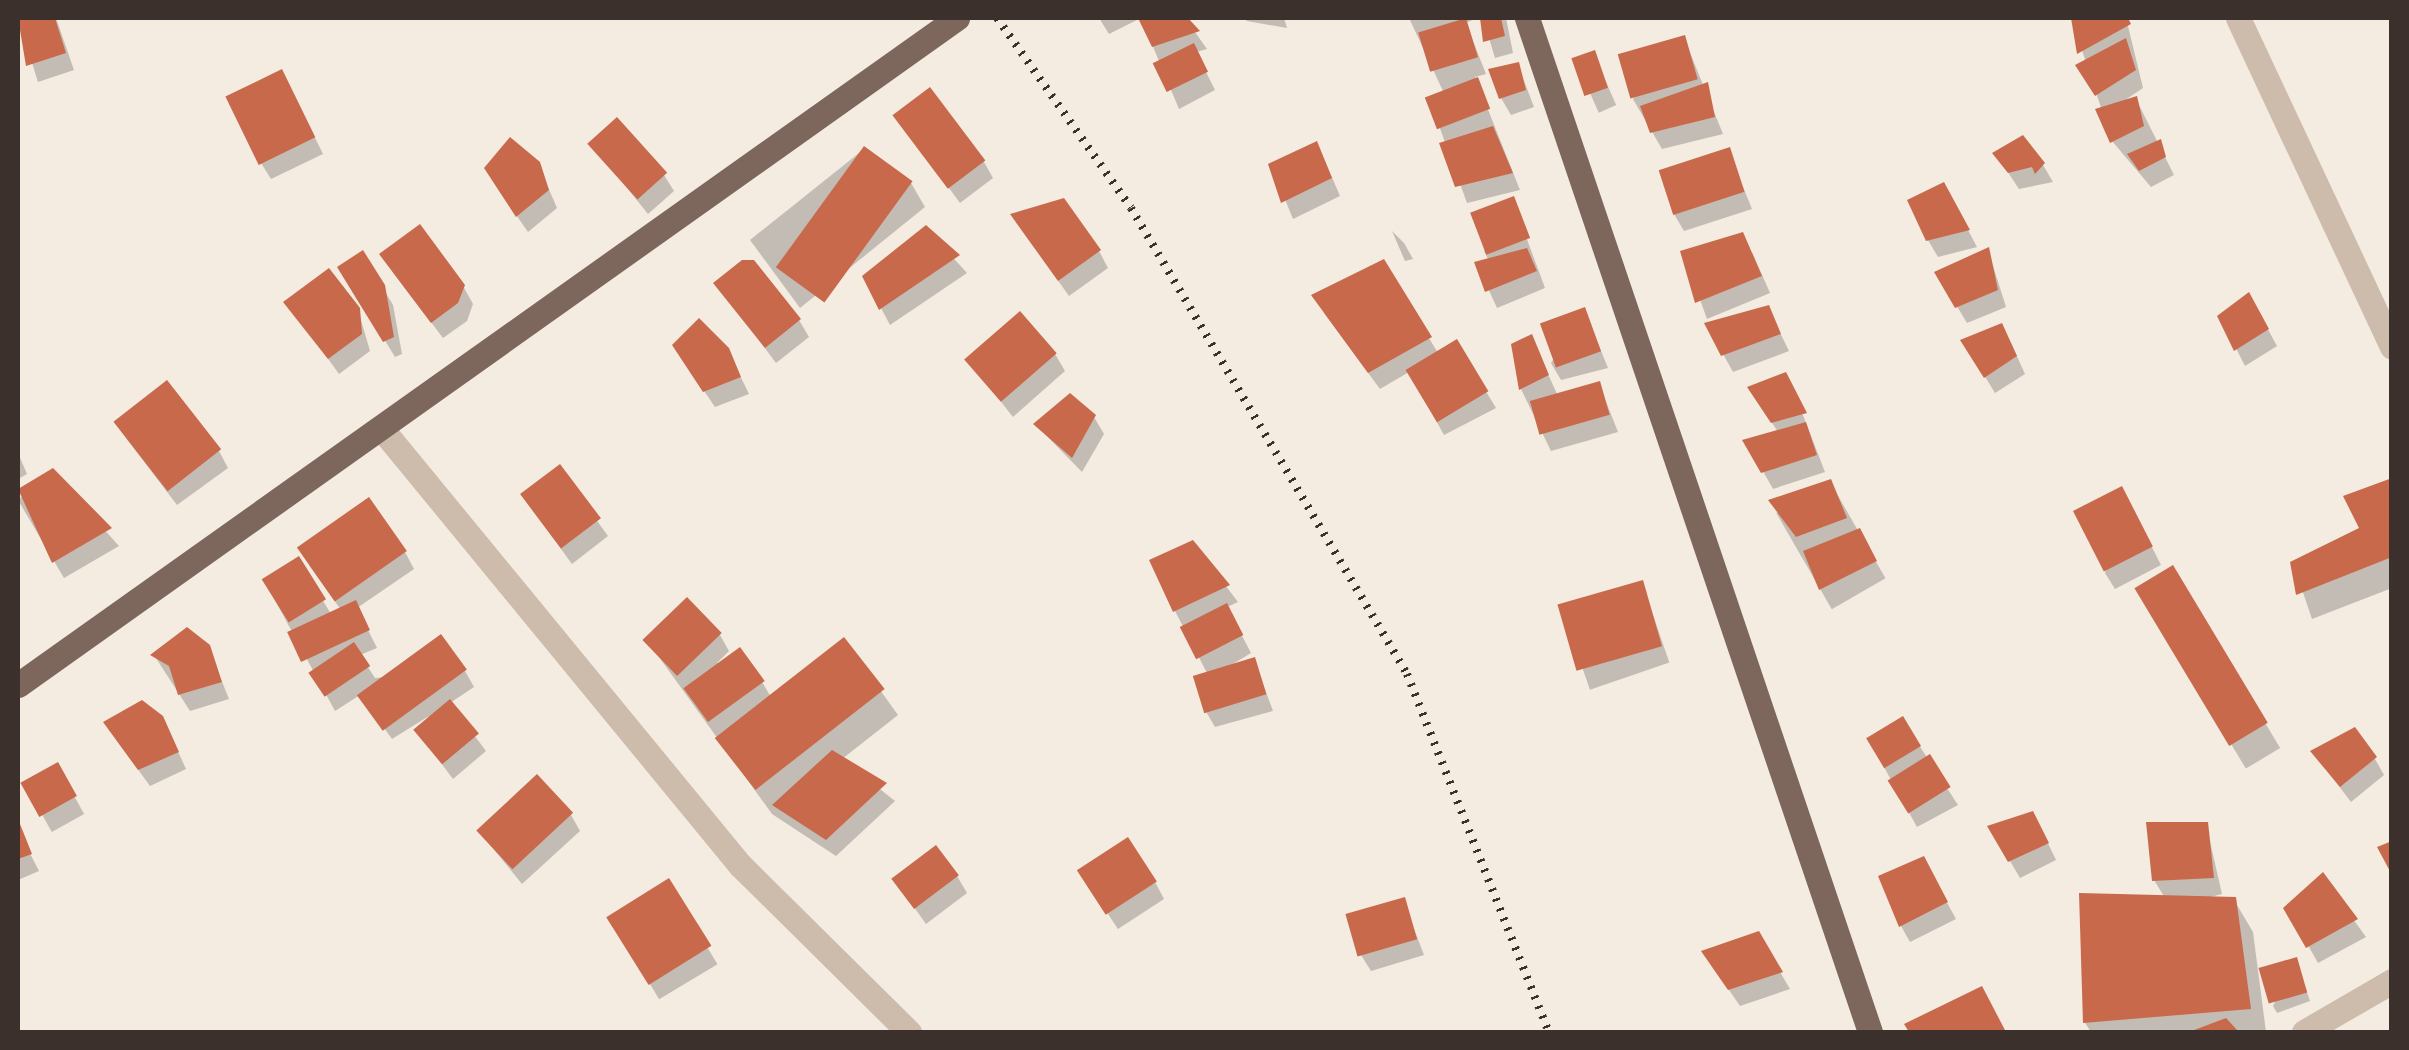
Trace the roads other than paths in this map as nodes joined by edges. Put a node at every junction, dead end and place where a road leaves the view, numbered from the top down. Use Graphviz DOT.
graph roads {
  1 [pos="957,18"];
  2 [pos="1527,18"];
  3 [pos="2238,18"];
  4 [pos="2392,347"];
  5 [pos="382,428"];
  6 [pos="18,685"];
  7 [pos="2392,982"];
  8 [pos="909,1032"];
  9 [pos="1870,1032"];
  10 [pos="2304,1032"];
  1 -- 5 [label="main road"];
  2 -- 9 [label="main road"];
  3 -- 4 [label="street"];
  5 -- 6 [label="main road"];
  5 -- 8 [label="street"];
  7 -- 10 [label="street"];
}
